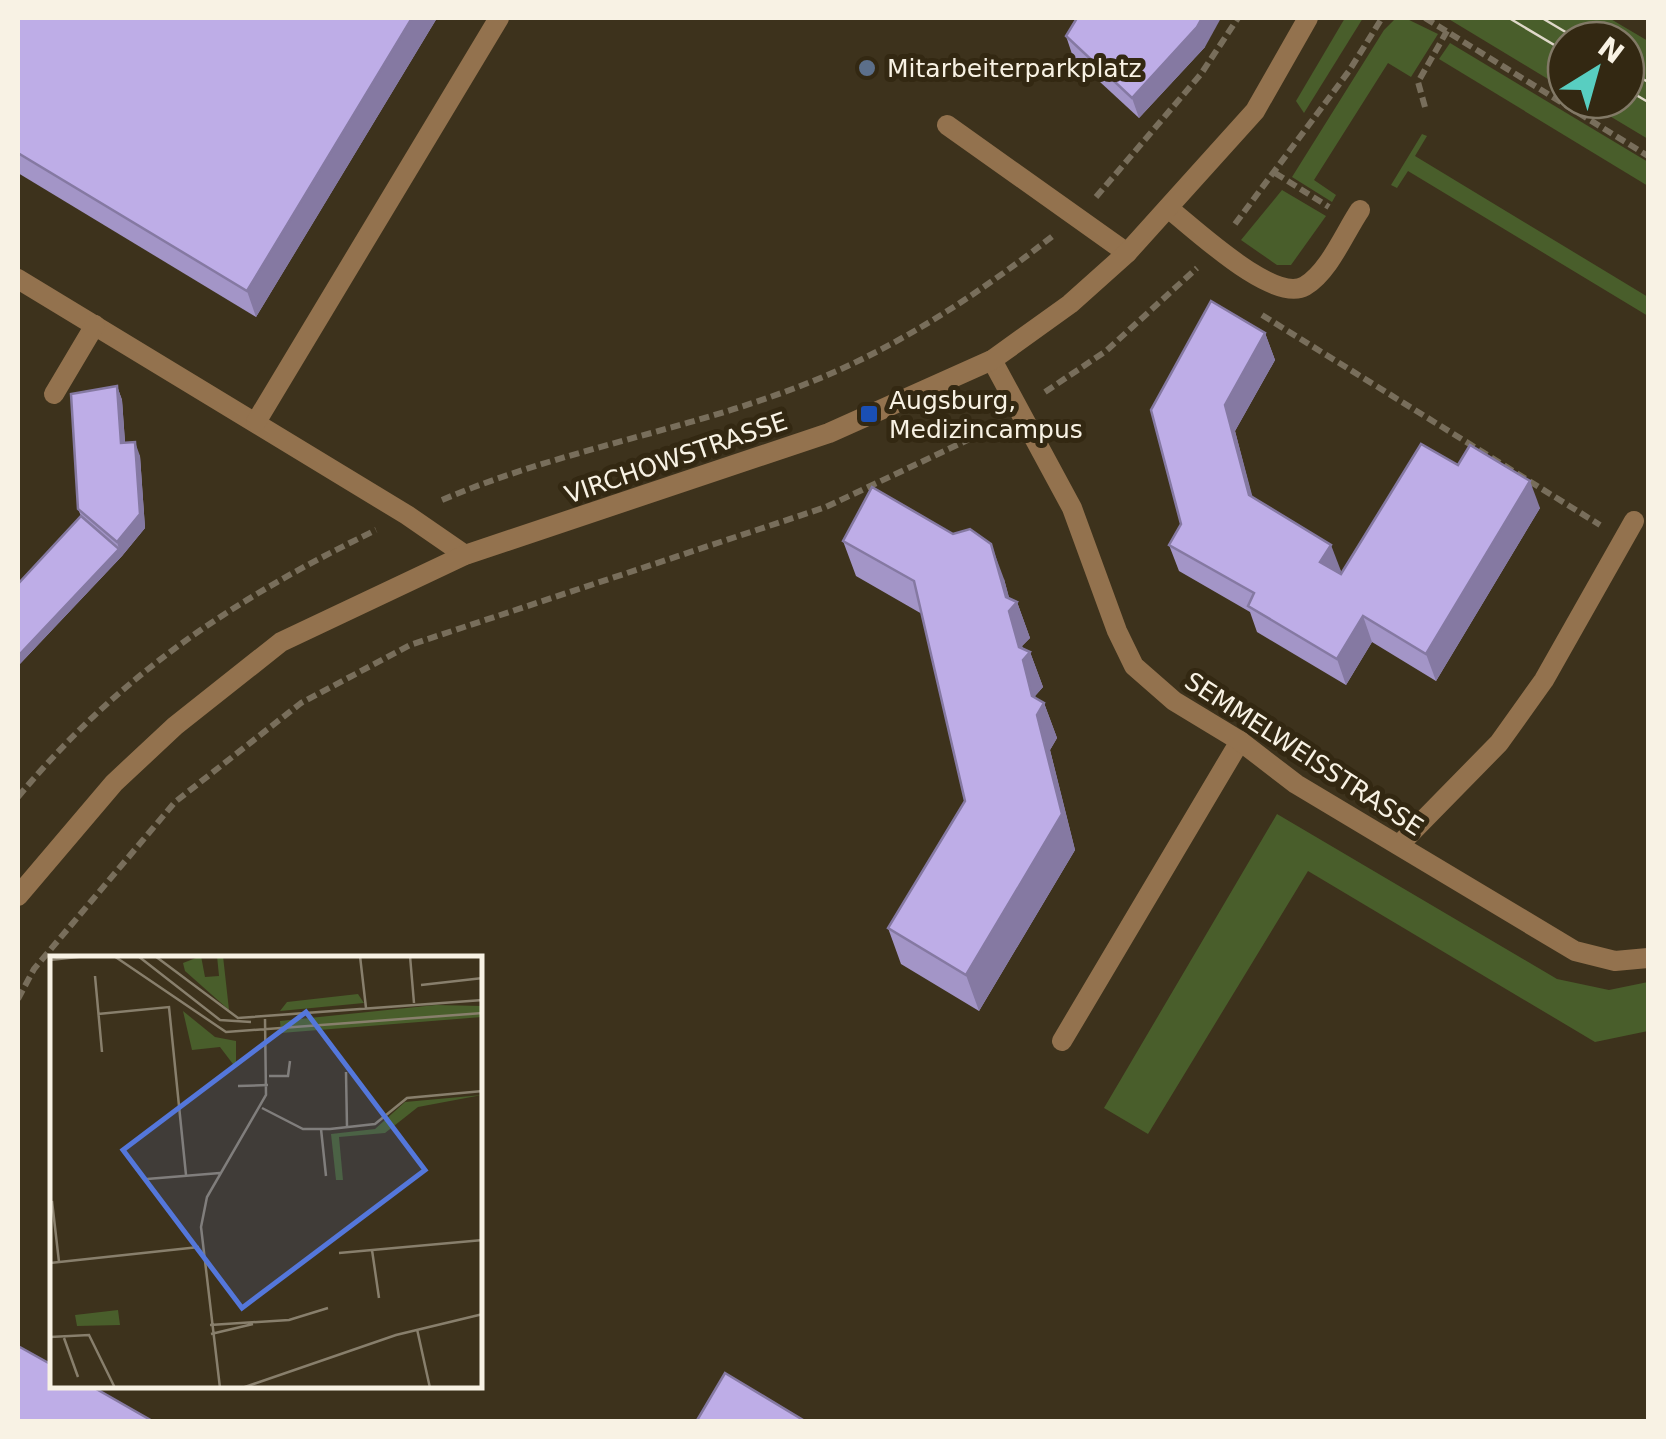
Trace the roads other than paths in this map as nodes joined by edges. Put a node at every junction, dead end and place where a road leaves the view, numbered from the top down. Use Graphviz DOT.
graph roads {
  1 [pos="499,18"];
  2 [pos="1308,18"];
  3 [pos="947,125"];
  4 [pos="1168,208"];
  5 [pos="1356,216"];
  6 [pos="1127,253"];
  7 [pos="18,278"];
  8 [pos="95,325"];
  9 [pos="992,360"];
  10 [pos="54,394"];
  11 [pos="256,422"];
  12 [pos="1634,520"];
  13 [pos="465,555"];
  14 [pos="1240,741"];
  15 [pos="1398,845"];
  16 [pos="18,896"];
  17 [pos="1648,958"];
  18 [pos="1062,1041"];
  1 -- 11 [label="street"];
  2 -- 4 [label="street, VIRCHOWSTRASSE"];
  3 -- 6 [label="street"];
  4 -- 5 [label="street"];
  4 -- 6 [label="street, VIRCHOWSTRASSE"];
  6 -- 9 [label="street, VIRCHOWSTRASSE"];
  7 -- 8 [label="street"];
  8 -- 10 [label="street"];
  8 -- 11 [label="street"];
  9 -- 13 [label="street, VIRCHOWSTRASSE"];
  9 -- 14 [label="street, SEMMELWEISSTRASSE"];
  11 -- 13 [label="street"];
  12 -- 15 [label="street"];
  13 -- 16 [label="street, VIRCHOWSTRASSE"];
  14 -- 15 [label="street, SEMMELWEISSTRASSE"];
  14 -- 18 [label="street"];
  15 -- 17 [label="street, SEMMELWEISSTRASSE"];
}
